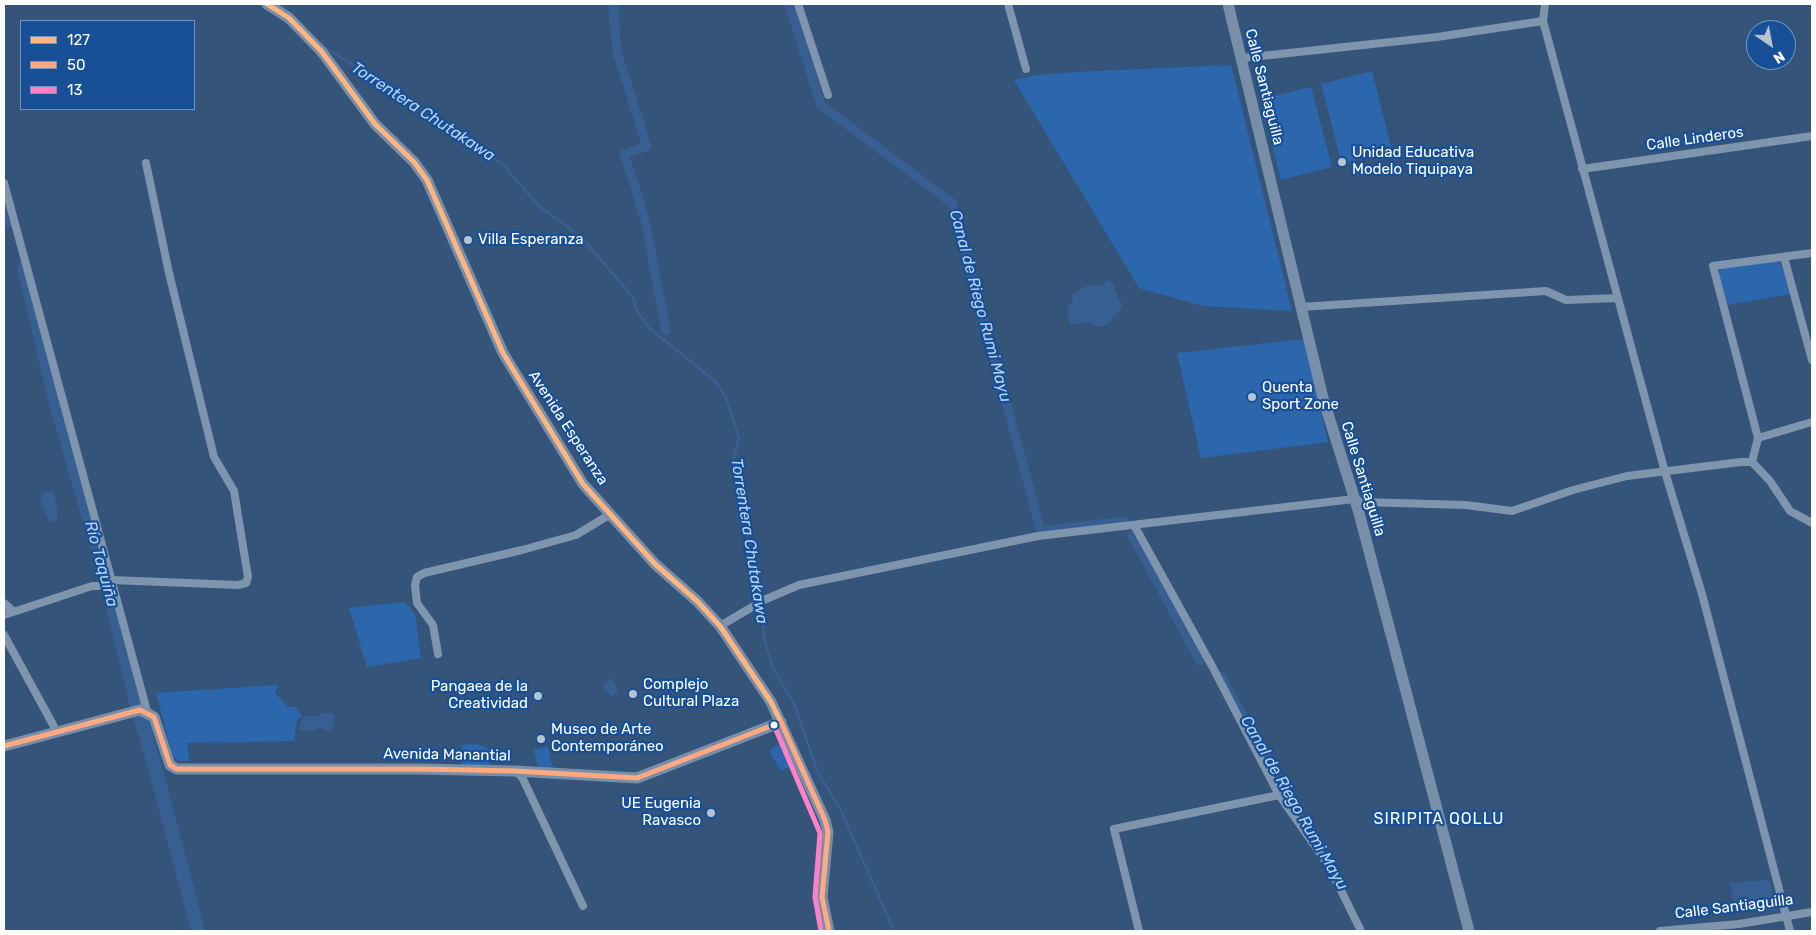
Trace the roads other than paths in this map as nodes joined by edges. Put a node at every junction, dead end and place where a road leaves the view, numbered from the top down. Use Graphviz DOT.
graph roads {
  1 [pos="267,4"];
  2 [pos="798,4"];
  3 [pos="1008,4"];
  4 [pos="1228,4"];
  5 [pos="1545,4"];
  6 [pos="1543,21"];
  7 [pos="1242,58"];
  8 [pos="1026,69"];
  9 [pos="828,95"];
  10 [pos="1812,136"];
  11 [pos="146,163"];
  12 [pos="1582,169"];
  13 [pos="4,182"];
  14 [pos="1812,253"];
  15 [pos="1784,257"];
  16 [pos="1617,298"];
  17 [pos="1301,307"];
  18 [pos="1812,360"];
  19 [pos="1812,422"];
  20 [pos="1758,438"];
  21 [pos="1752,462"];
  22 [pos="1665,472"];
  23 [pos="1354,499"];
  24 [pos="609,515"];
  25 [pos="1812,523"];
  26 [pos="1134,525"];
  27 [pos="111,580"];
  28 [pos="98,586"];
  29 [pos="4,603"];
  30 [pos="13,611"];
  31 [pos="4,614"];
  32 [pos="720,626"];
  33 [pos="4,635"];
  34 [pos="438,654"];
  35 [pos="138,710"];
  36 [pos="781,722"];
  37 [pos="57,732"];
  38 [pos="4,746"];
  39 [pos="515,771"];
  40 [pos="1279,795"];
  41 [pos="583,906"];
  42 [pos="1812,912"];
  43 [pos="1786,916"];
  44 [pos="829,931"];
  45 [pos="1140,931"];
  46 [pos="1361,931"];
  47 [pos="1469,931"];
  48 [pos="1660,931"];
  49 [pos="1790,931"];
  1 -- 24 [label="main road, Avenida Esperanza"];
  2 -- 9 [label="street"];
  3 -- 8 [label="street"];
  4 -- 7 [label="main road, Calle Santiaguilla"];
  5 -- 6 [label="street"];
  6 -- 7 [label="street"];
  6 -- 12 [label="street"];
  7 -- 17 [label="main road, Calle Santiaguilla"];
  10 -- 12 [label="street, Calle Linderos"];
  11 -- 27 [label="street"];
  12 -- 16 [label="street"];
  13 -- 27 [label="street"];
  14 -- 15 [label="street"];
  15 -- 18 [label="street"];
  15 -- 20 [label="street"];
  16 -- 17 [label="street"];
  16 -- 22 [label="street"];
  17 -- 23 [label="main road, Calle Santiaguilla"];
  19 -- 20 [label="street"];
  20 -- 21 [label="street"];
  21 -- 22 [label="street"];
  21 -- 25 [label="street"];
  22 -- 23 [label="street"];
  22 -- 43 [label="street"];
  23 -- 26 [label="street"];
  23 -- 47 [label="main road, Calle Santiaguilla"];
  24 -- 32 [label="main road, Avenida Esperanza"];
  24 -- 34 [label="street"];
  26 -- 32 [label="street"];
  26 -- 40 [label="street"];
  27 -- 35 [label="street"];
  28 -- 30 [label="street"];
  29 -- 30 [label="street"];
  30 -- 31 [label="street"];
  32 -- 36 [label="main road, Avenida Esperanza"];
  33 -- 37 [label="street"];
  35 -- 37 [label="main road"];
  35 -- 39 [label="main road, Avenida Manantial"];
  36 -- 39 [label="main road, Avenida Manantial"];
  36 -- 44 [label="main road, Avenida Esperanza"];
  37 -- 38 [label="main road"];
  39 -- 41 [label="street"];
  40 -- 45 [label="street"];
  40 -- 46 [label="street"];
  42 -- 43 [label="street, Calle Santiaguilla"];
  43 -- 48 [label="street, Calle Santiaguilla"];
  43 -- 49 [label="street"];
}
